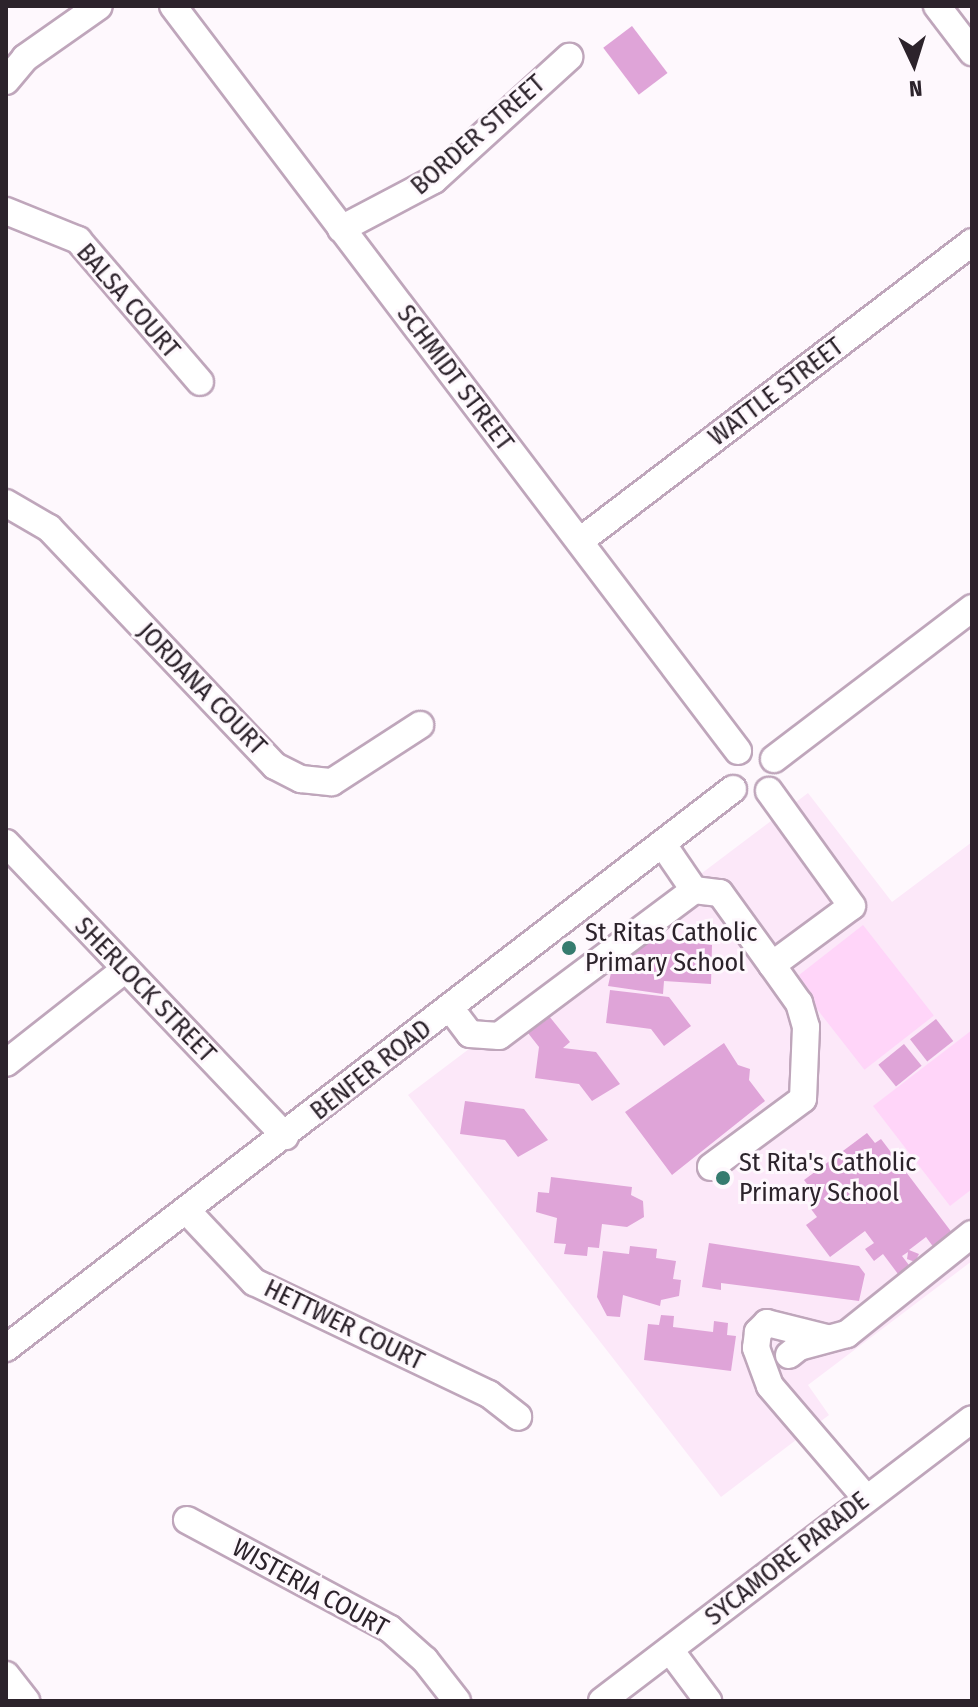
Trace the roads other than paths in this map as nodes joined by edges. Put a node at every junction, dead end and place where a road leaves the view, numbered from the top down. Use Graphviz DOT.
graph roads {
  1 [pos="99,6"];
  2 [pos="173,6"];
  3 [pos="937,6"];
  4 [pos="972,52"];
  5 [pos="569,57"];
  6 [pos="6,81"];
  7 [pos="6,211"];
  8 [pos="341,229"];
  9 [pos="972,242"];
  10 [pos="200,382"];
  11 [pos="6,503"];
  12 [pos="580,541"];
  13 [pos="972,608"];
  14 [pos="420,725"];
  15 [pos="738,751"];
  16 [pos="774,759"];
  17 [pos="733,789"];
  18 [pos="769,791"];
  19 [pos="6,843"];
  20 [pos="664,846"];
  21 [pos="694,890"];
  22 [pos="772,965"];
  23 [pos="124,970"];
  24 [pos="451,1009"];
  25 [pos="6,1063"];
  26 [pos="285,1136"];
  27 [pos="711,1167"];
  28 [pos="187,1211"];
  29 [pos="972,1234"];
  30 [pos="788,1328"];
  31 [pos="827,1338"];
  32 [pos="6,1348"];
  33 [pos="789,1355"];
  34 [pos="797,1412"];
  35 [pos="518,1417"];
  36 [pos="972,1419"];
  37 [pos="866,1498"];
  38 [pos="187,1520"];
  39 [pos="670,1650"];
  40 [pos="6,1675"];
  41 [pos="26,1701"];
  42 [pos="457,1701"];
  43 [pos="602,1701"];
  44 [pos="708,1701"];
  1 -- 6 [label="street"];
  2 -- 8 [label="street, SCHMIDT STREET"];
  3 -- 4 [label="street"];
  5 -- 8 [label="street, BORDER STREET"];
  7 -- 10 [label="street, BALSA COURT"];
  8 -- 12 [label="street, SCHMIDT STREET"];
  9 -- 12 [label="street, WATTLE STREET"];
  11 -- 14 [label="street, JORDANA COURT"];
  12 -- 15 [label="street, SCHMIDT STREET"];
  13 -- 16 [label="street"];
  15 -- 16 [label="street"];
  15 -- 17 [label="street"];
  16 -- 18 [label="street"];
  17 -- 18 [label="street"];
  17 -- 20 [label="street, BENFER ROAD"];
  18 -- 22 [label="street"];
  19 -- 23 [label="street, SHERLOCK STREET"];
  20 -- 21 [label="street"];
  20 -- 24 [label="street, BENFER ROAD"];
  21 -- 22 [label="street"];
  21 -- 24 [label="street"];
  22 -- 27 [label="street"];
  23 -- 25 [label="street"];
  23 -- 26 [label="street, SHERLOCK STREET"];
  24 -- 26 [label="street, BENFER ROAD"];
  26 -- 28 [label="street, BENFER ROAD"];
  28 -- 32 [label="street, BENFER ROAD"];
  28 -- 35 [label="street, HETTWER COURT"];
  29 -- 31 [label="street"];
  30 -- 31 [label="street"];
  30 -- 33 [label="street"];
  30 -- 34 [label="street"];
  31 -- 33 [label="street"];
  33 -- 34 [label="street"];
  34 -- 37 [label="street"];
  36 -- 37 [label="street, SYCAMORE PARADE"];
  37 -- 39 [label="street, SYCAMORE PARADE"];
  38 -- 42 [label="street, WISTERIA COURT"];
  39 -- 43 [label="street, SYCAMORE PARADE"];
  39 -- 44 [label="street"];
  40 -- 41 [label="street"];
}
